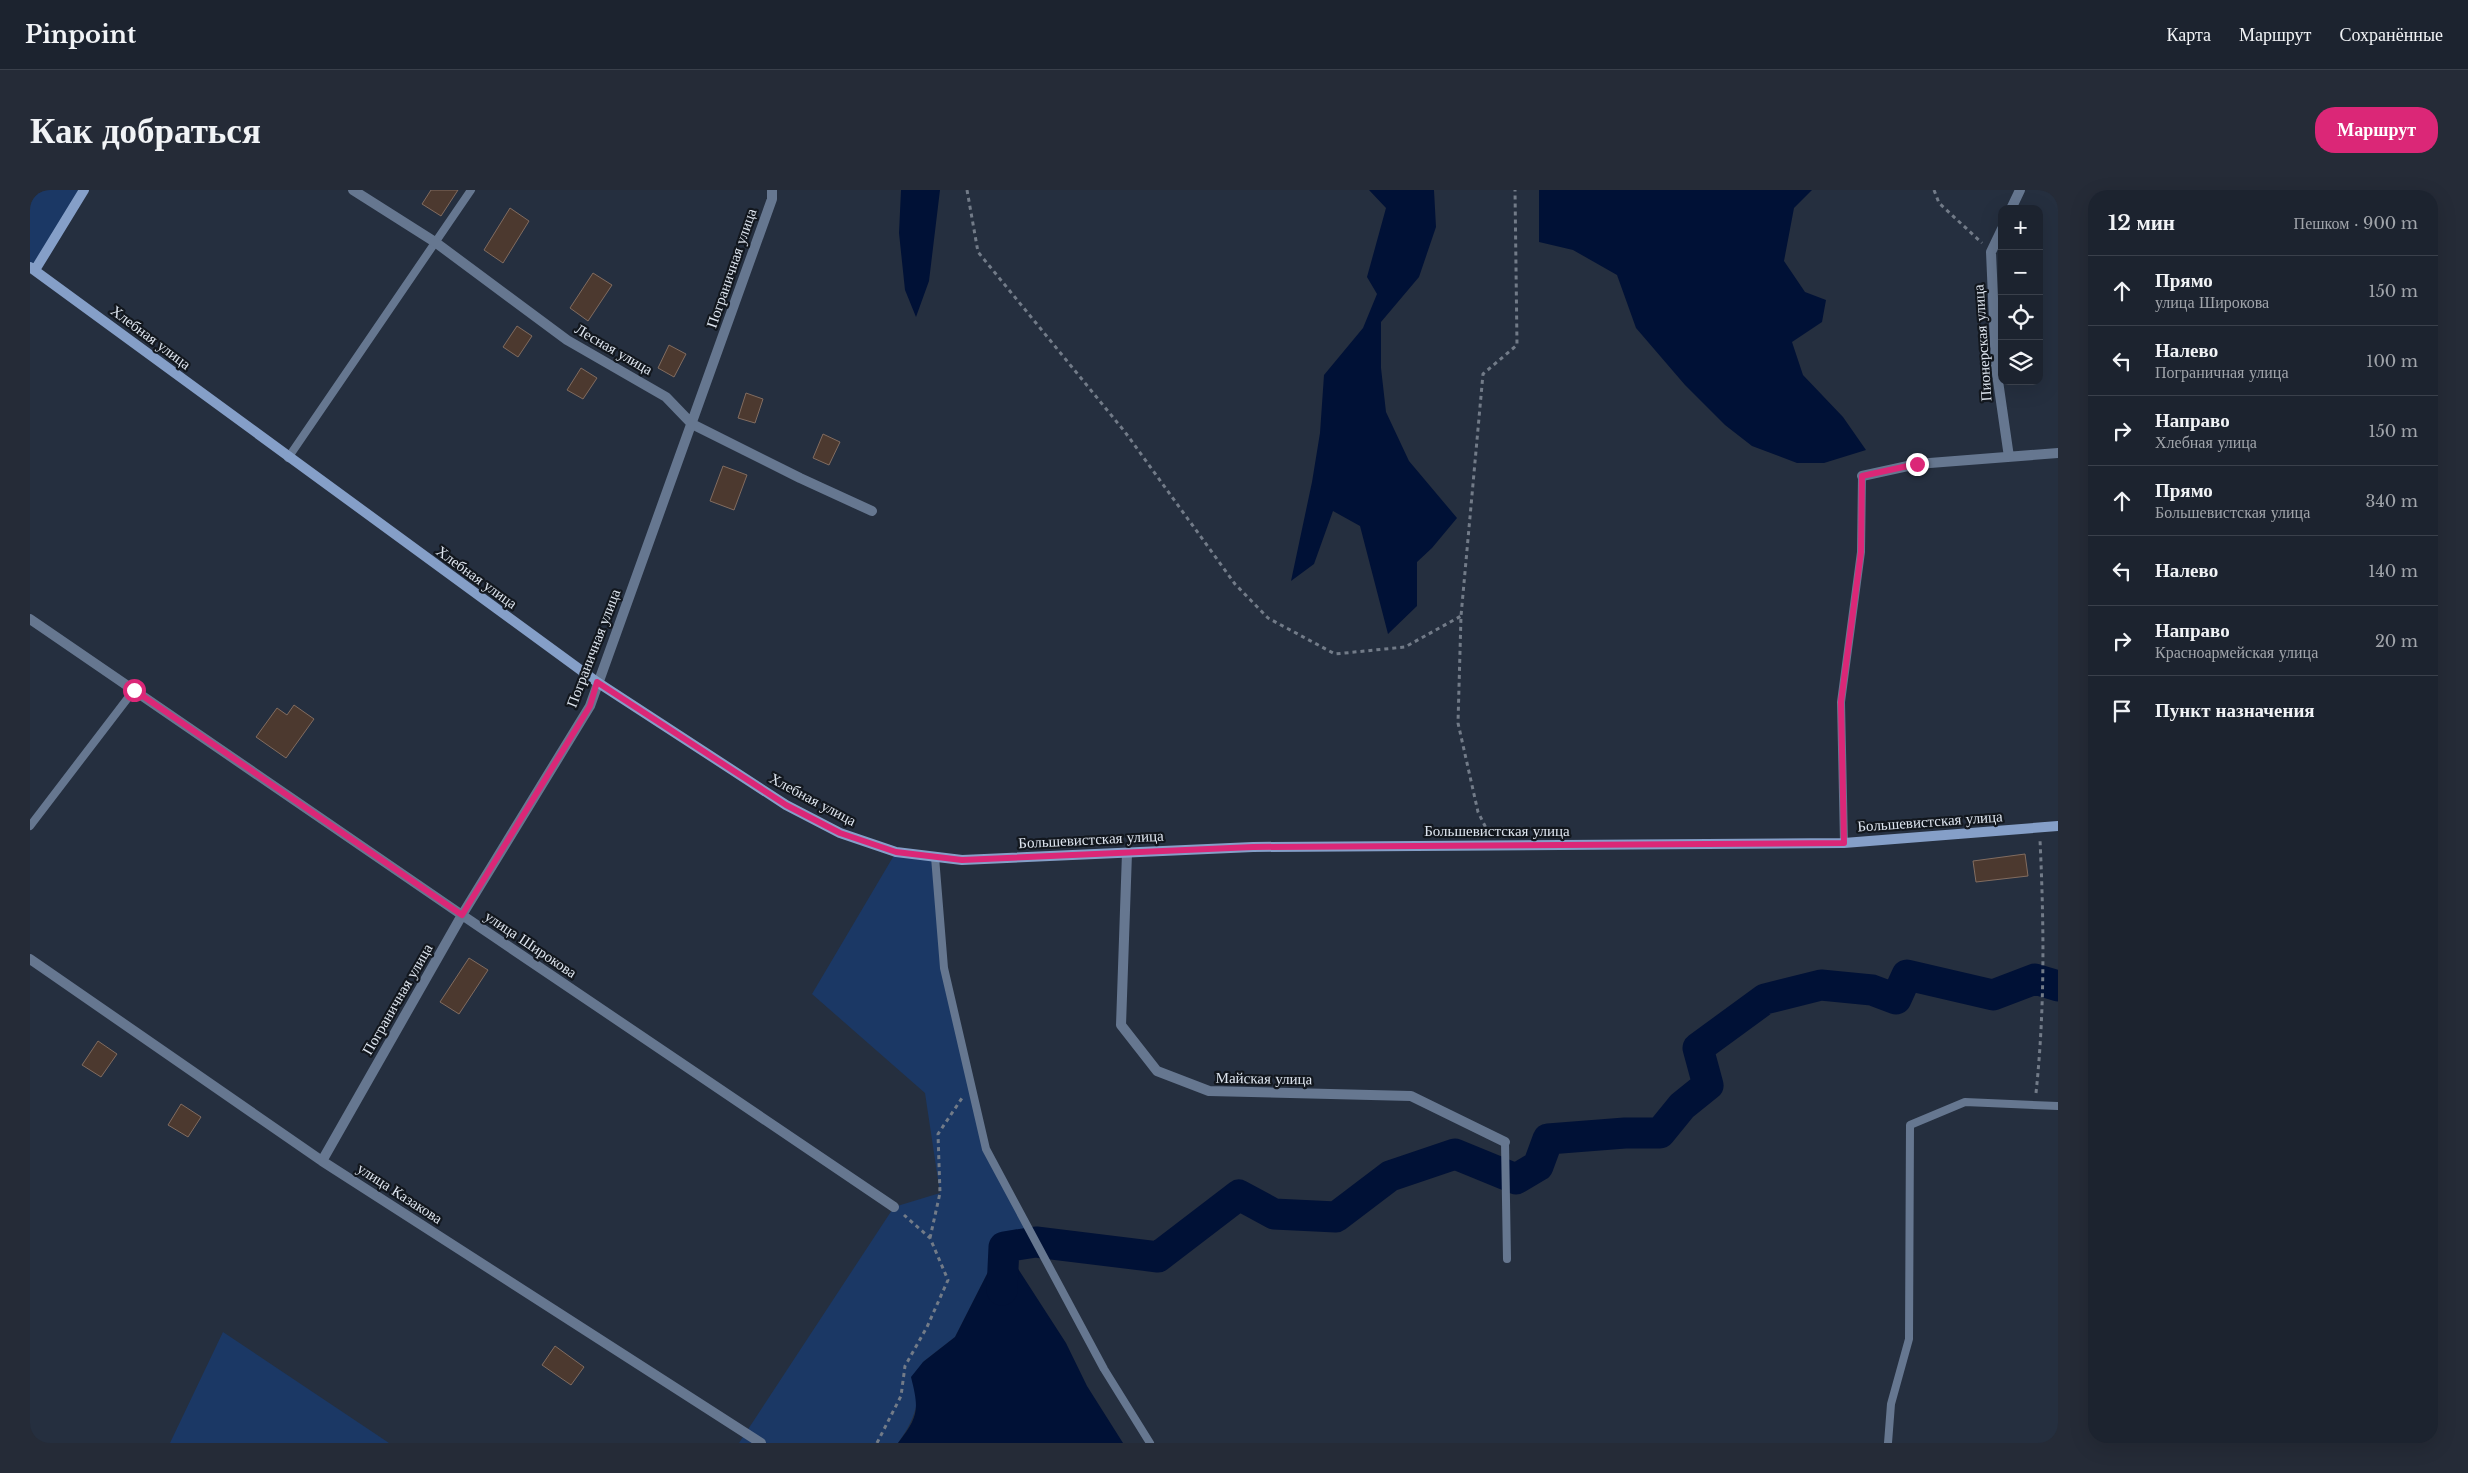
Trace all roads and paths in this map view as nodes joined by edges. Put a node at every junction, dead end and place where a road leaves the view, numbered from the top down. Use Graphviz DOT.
graph roads {
  1 [pos="84,190"];
  2 [pos="353,190"];
  3 [pos="471,190"];
  4 [pos="772,190"];
  5 [pos="967,190"];
  6 [pos="1515,190"];
  7 [pos="1934,190"];
  8 [pos="2020,190"];
  9 [pos="2013,205"];
  10 [pos="1998,237"];
  11 [pos="435,242"];
  12 [pos="1991,252"];
  13 [pos="32,271"];
  14 [pos="692,424"];
  15 [pos="2058,453"];
  16 [pos="2009,457"];
  17 [pos="288,458"];
  18 [pos="1862,476"];
  19 [pos="872,511"];
  20 [pos="1461,616"];
  21 [pos="30,619"];
  22 [pos="597,682"];
  23 [pos="134,690"];
  24 [pos="30,826"];
  25 [pos="2058,826"];
  26 [pos="2040,828"];
  27 [pos="1844,843"];
  28 [pos="1494,845"];
  29 [pos="1127,853"];
  30 [pos="935,857"];
  31 [pos="462,915"];
  32 [pos="30,959"];
  33 [pos="971,1085"];
  34 [pos="2034,1104"];
  35 [pos="2058,1106"];
  36 [pos="1505,1142"];
  37 [pos="322,1161"];
  38 [pos="894,1207"];
  39 [pos="930,1238"];
  40 [pos="1507,1259"];
  41 [pos="762,1443"];
  42 [pos="877,1443"];
  43 [pos="1150,1443"];
  44 [pos="1888,1443"];
  1 -- 13 [label="street"];
  2 -- 11 [label="street, Лесная улица"];
  3 -- 11 [label="lane"];
  4 -- 14 [label="street, Пограничная улица"];
  5 -- 20 [label="path"];
  6 -- 20 [label="path"];
  7 -- 12 [label="path"];
  8 -- 9 [label="street"];
  10 -- 12 [label="street, Пионерская улица"];
  11 -- 14 [label="street, Лесная улица"];
  11 -- 17 [label="lane"];
  12 -- 16 [label="street, Пионерская улица"];
  13 -- 17 [label="street, Хлебная улица"];
  14 -- 19 [label="street, Лесная улица"];
  14 -- 22 [label="street, Пограничная улица"];
  15 -- 16 [label="street"];
  16 -- 18 [label="street"];
  17 -- 22 [label="street, Хлебная улица"];
  18 -- 27 [label="lane"];
  20 -- 28 [label="path"];
  21 -- 23 [label="street, улица Широкова"];
  22 -- 30 [label="street, Хлебная улица"];
  22 -- 31 [label="street, Пограничная улица"];
  23 -- 24 [label="lane"];
  23 -- 31 [label="street, улица Широкова"];
  25 -- 26 [label="street, Большевистская улица"];
  26 -- 27 [label="street, Большевистская улица"];
  26 -- 34 [label="path"];
  27 -- 28 [label="street, Большевистская улица"];
  28 -- 29 [label="street, Большевистская улица"];
  29 -- 30 [label="street, Большевистская улица"];
  29 -- 36 [label="street, Майская улица"];
  30 -- 33 [label="lane"];
  31 -- 37 [label="street, Пограничная улица"];
  31 -- 38 [label="street, улица Широкова"];
  32 -- 37 [label="street, улица Казакова"];
  33 -- 39 [label="path"];
  33 -- 43 [label="lane"];
  34 -- 35 [label="lane"];
  34 -- 44 [label="lane"];
  36 -- 40 [label="lane"];
  37 -- 41 [label="street, улица Казакова"];
  38 -- 39 [label="path"];
  39 -- 42 [label="path"];
}
